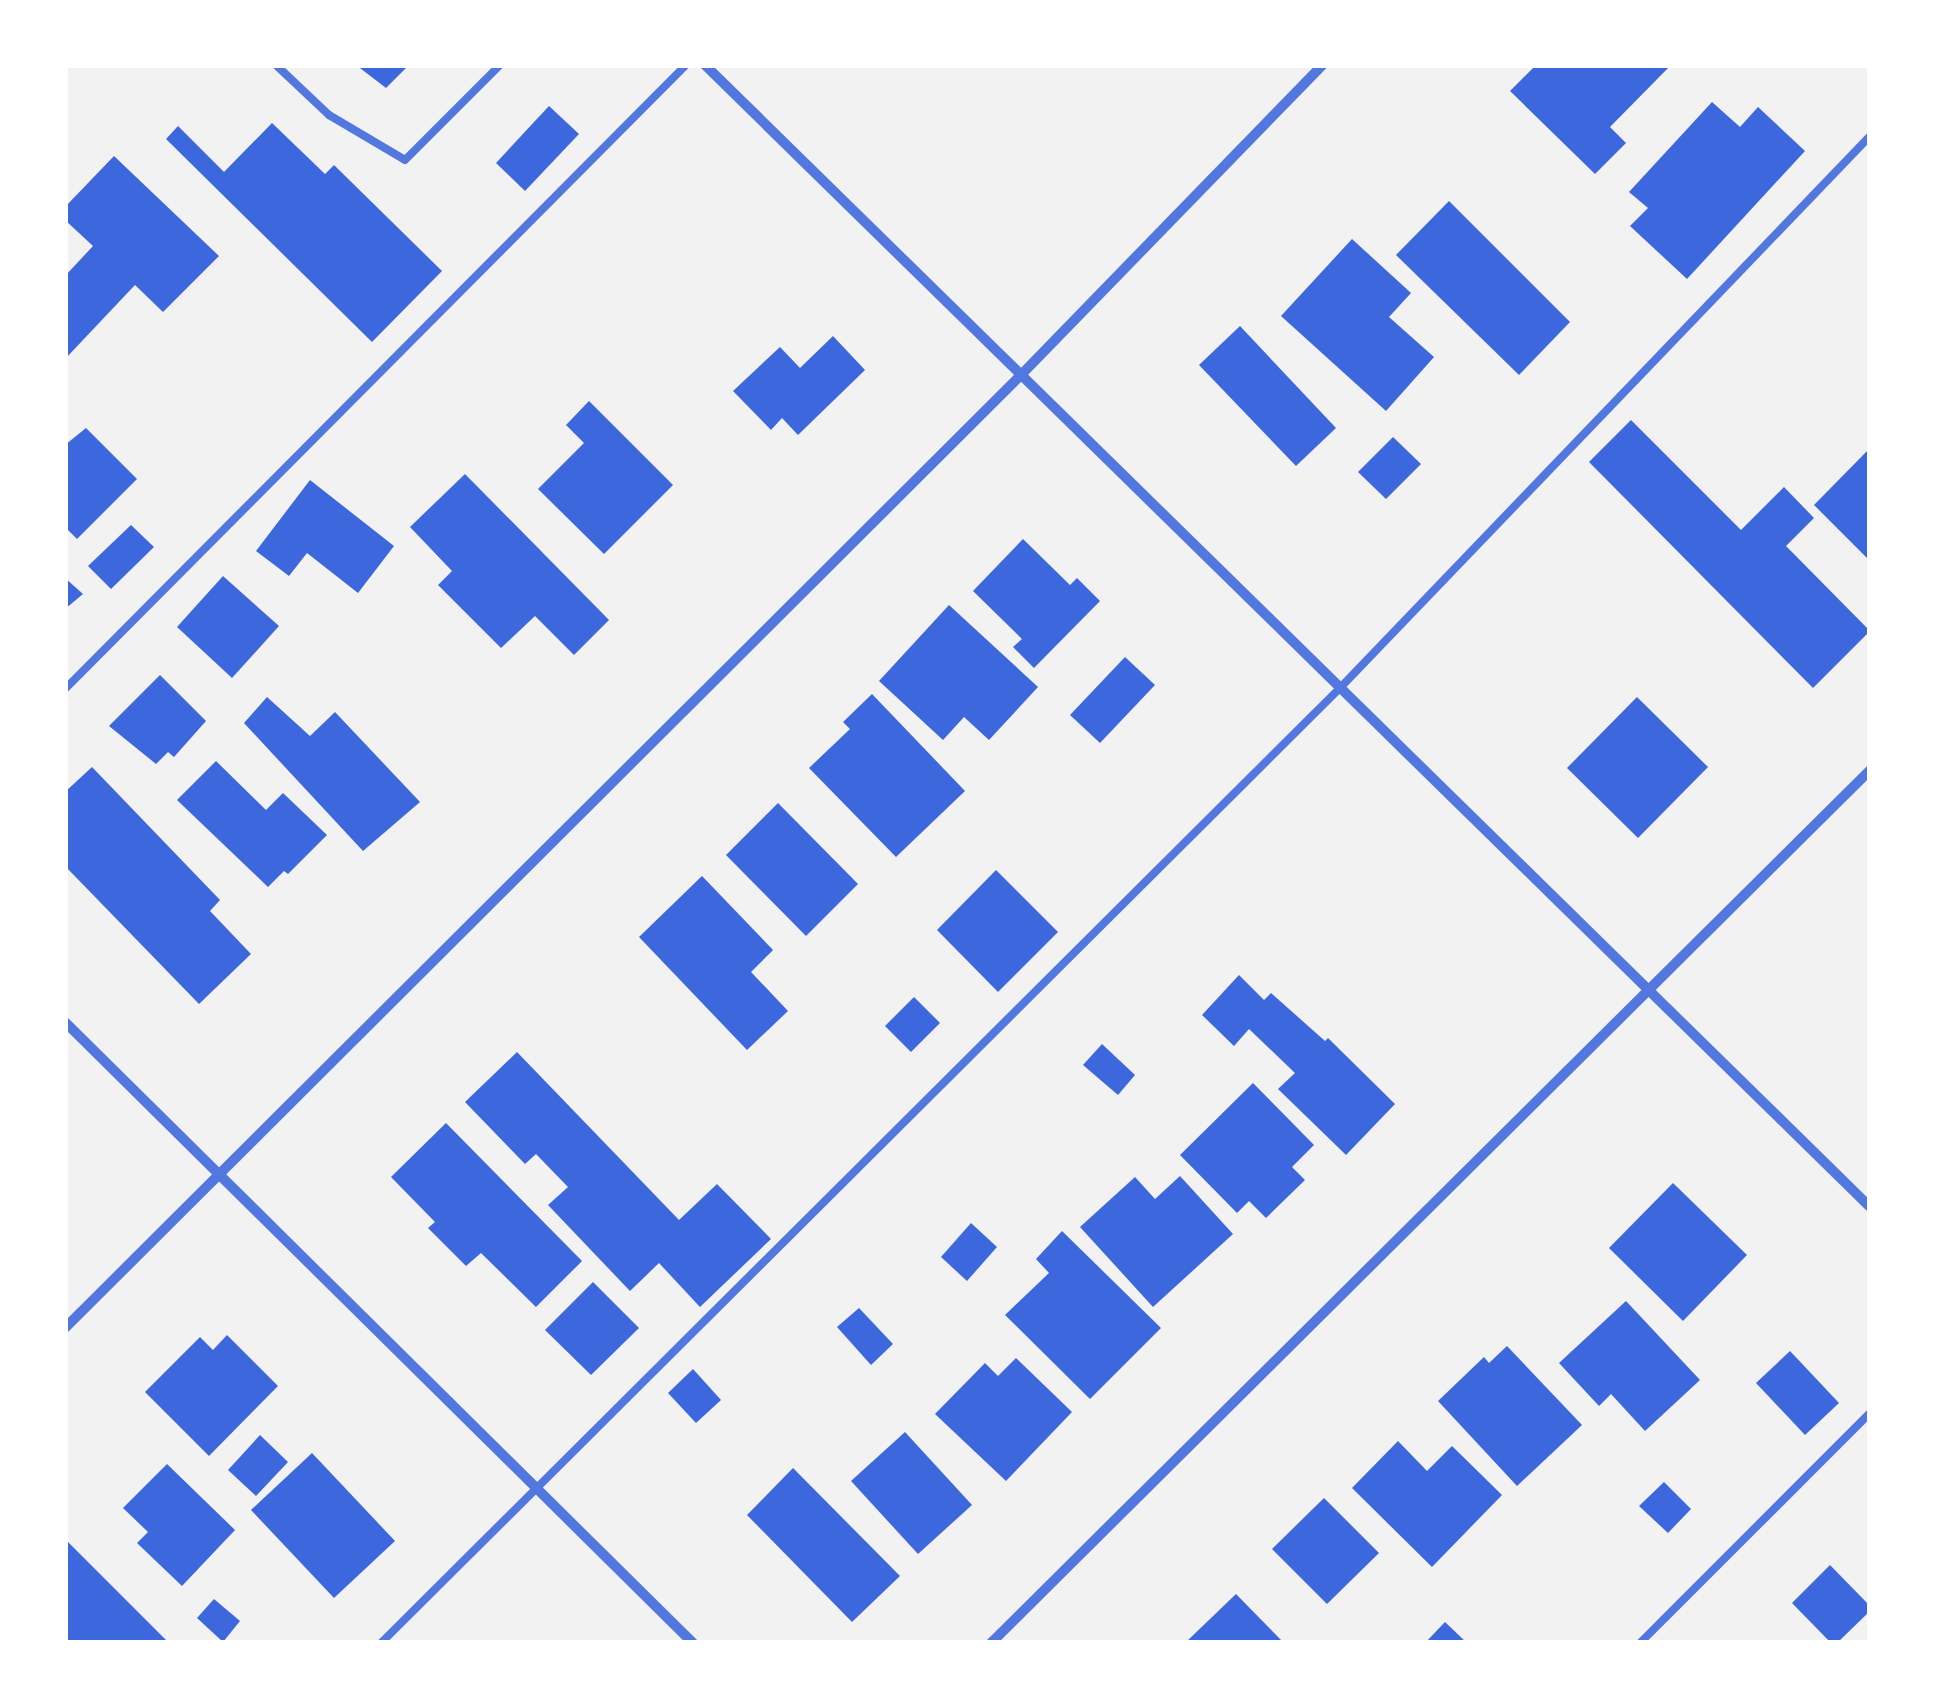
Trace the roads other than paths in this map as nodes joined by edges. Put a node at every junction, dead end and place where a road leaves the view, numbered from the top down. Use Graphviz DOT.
graph roads {
  1 [pos="276,65"];
  2 [pos="500,65"];
  3 [pos="686,65"];
  4 [pos="705,65"];
  5 [pos="1322,65"];
  6 [pos="1870,136"];
  7 [pos="1019,377"];
  8 [pos="1339,689"];
  9 [pos="65,690"];
  10 [pos="1870,770"];
  11 [pos="1649,992"];
  12 [pos="65,1022"];
  13 [pos="219,1174"];
  14 [pos="1870,1207"];
  15 [pos="65,1328"];
  16 [pos="1870,1413"];
  17 [pos="536,1487"];
  18 [pos="381,1643"];
  19 [pos="693,1643"];
  20 [pos="991,1643"];
  21 [pos="1640,1643"];
  1 -- 2 [label="lane"];
  3 -- 9 [label="lane"];
  4 -- 7 [label="street"];
  5 -- 7 [label="street"];
  6 -- 8 [label="lane"];
  7 -- 8 [label="street"];
  7 -- 13 [label="street"];
  8 -- 11 [label="street"];
  8 -- 17 [label="lane"];
  10 -- 11 [label="street"];
  11 -- 14 [label="street"];
  11 -- 20 [label="street"];
  12 -- 13 [label="street"];
  13 -- 15 [label="street"];
  13 -- 17 [label="street"];
  16 -- 21 [label="lane"];
  17 -- 18 [label="lane"];
  17 -- 19 [label="street"];
}
